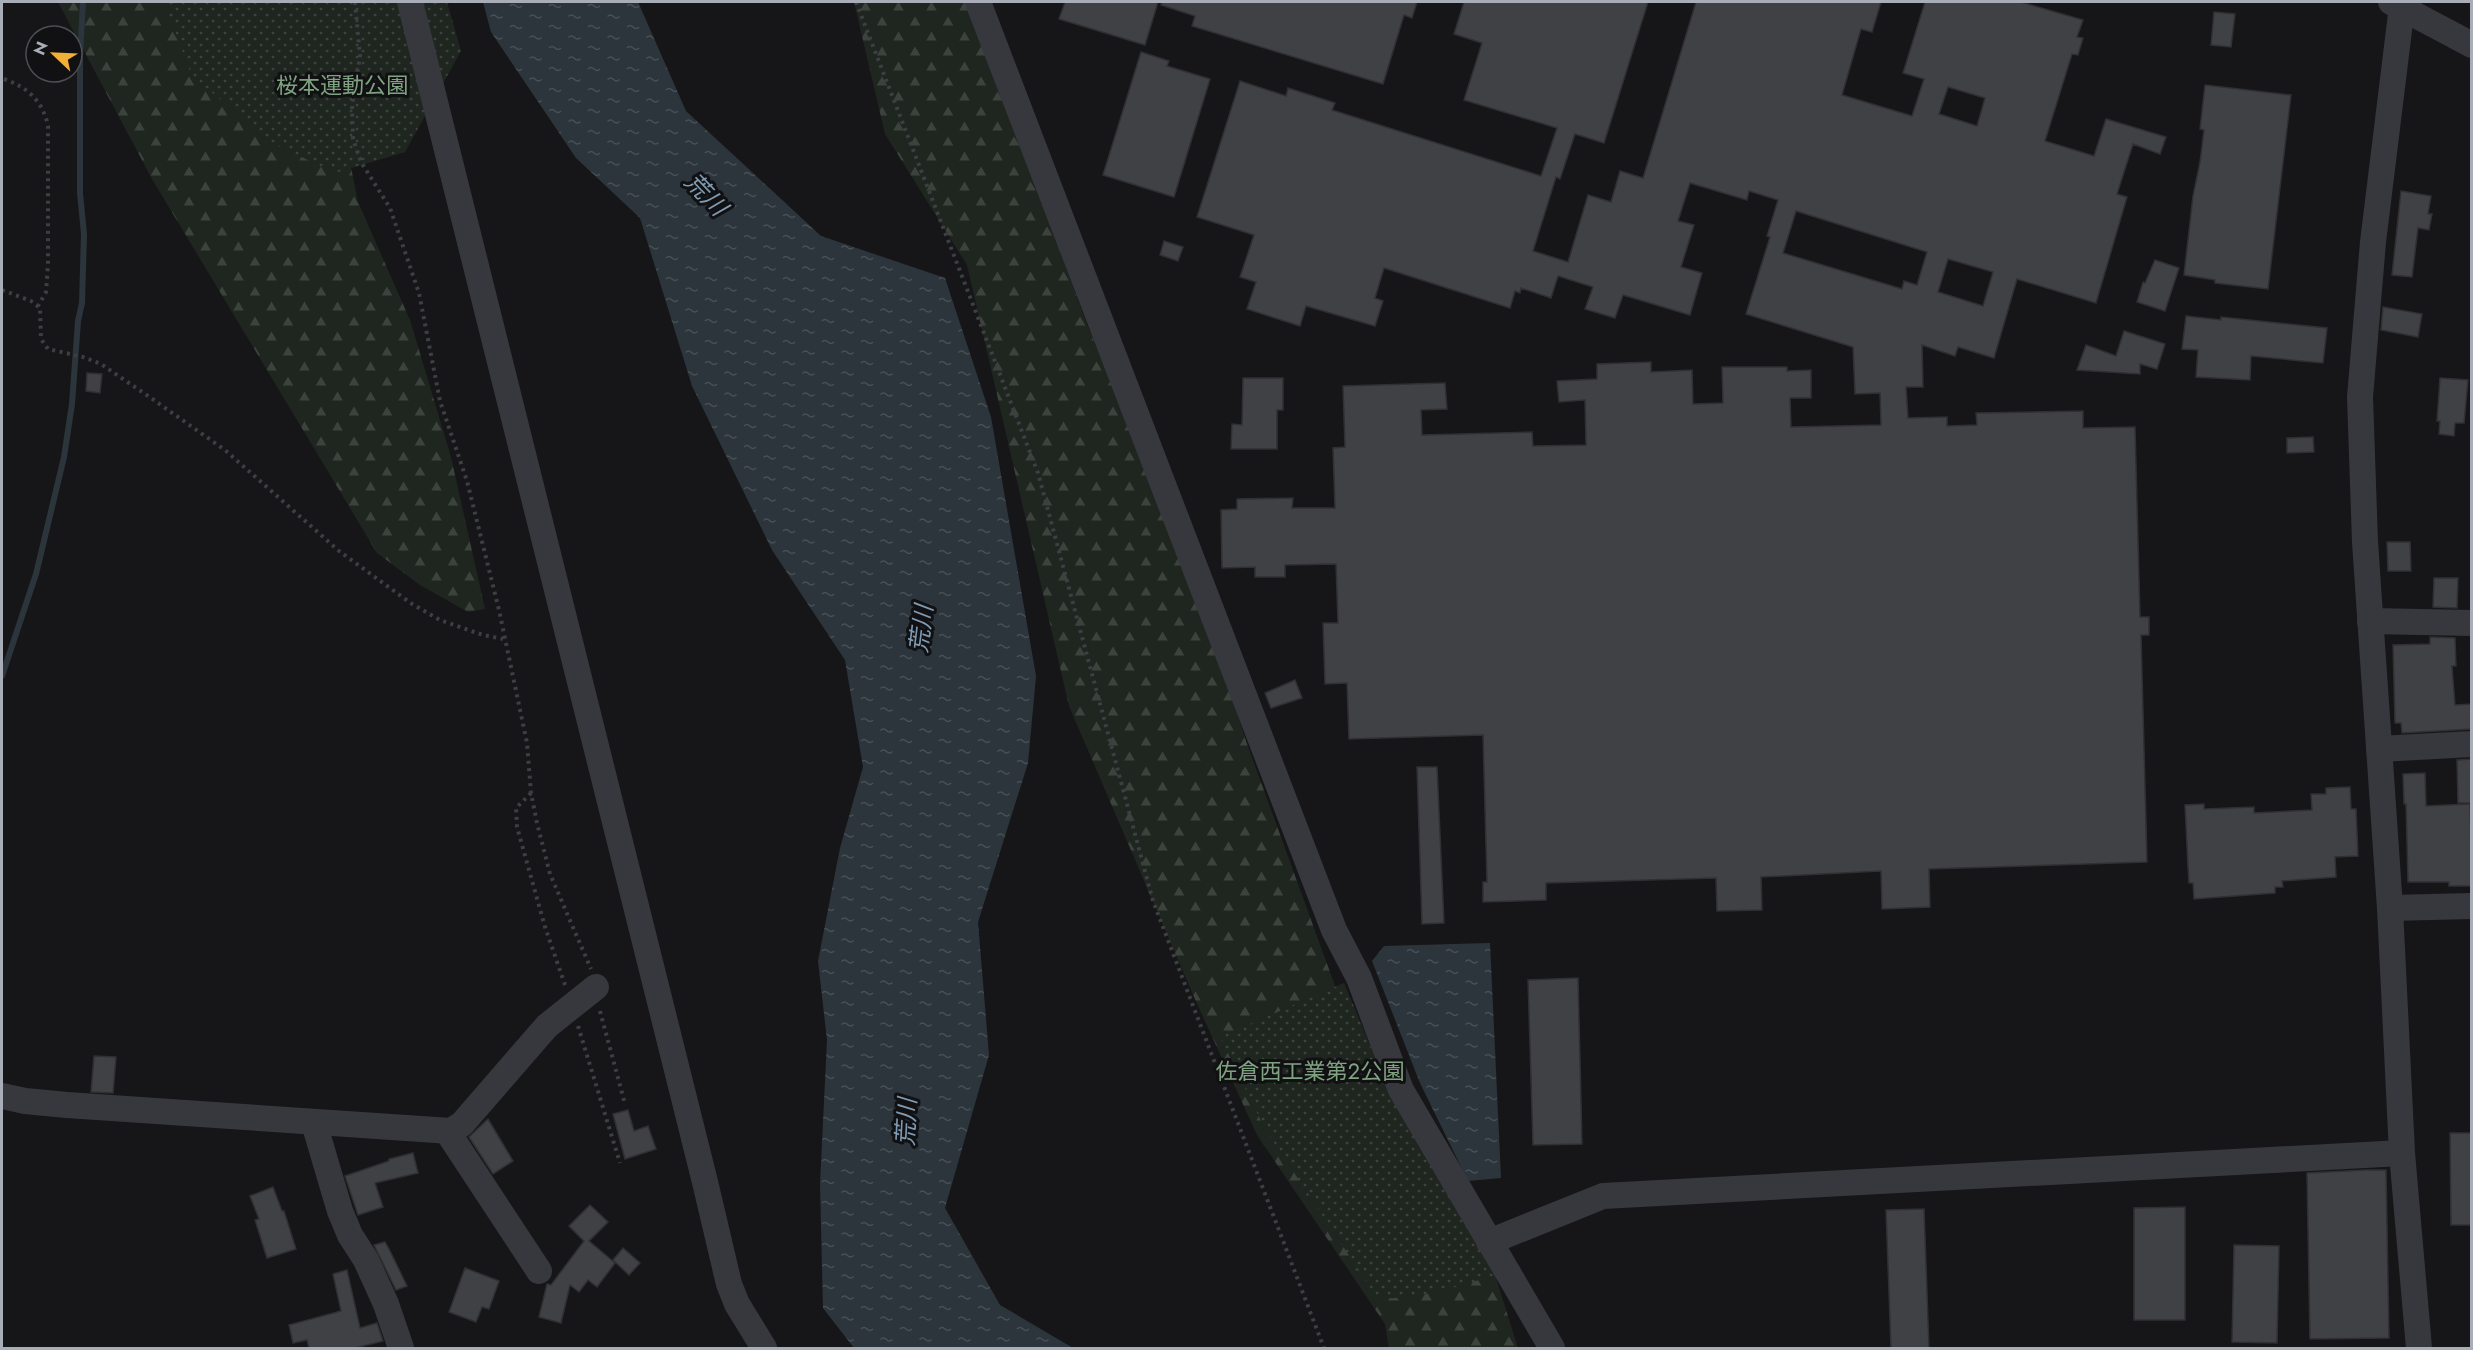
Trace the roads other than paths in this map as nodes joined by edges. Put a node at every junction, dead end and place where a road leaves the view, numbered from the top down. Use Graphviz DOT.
graph roads {
  1 [pos="410,2"];
  2 [pos="978,2"];
  3 [pos="2401,3"];
  4 [pos="2472,45"];
  5 [pos="2370,621"];
  6 [pos="2472,623"];
  7 [pos="2472,744"];
  8 [pos="2379,749"];
  9 [pos="2472,906"];
  10 [pos="2390,908"];
  11 [pos="596,987"];
  12 [pos="2,1096"];
  13 [pos="314,1123"];
  14 [pos="447,1131"];
  15 [pos="2402,1153"];
  16 [pos="1489,1242"];
  17 [pos="539,1271"];
  18 [pos="401,1348"];
  19 [pos="764,1348"];
  20 [pos="1552,1348"];
  21 [pos="2419,1348"];
  1 -- 19 [label="street"];
  2 -- 16 [label="street"];
  3 -- 4 [label="street"];
  3 -- 5 [label="street"];
  5 -- 6 [label="street"];
  5 -- 8 [label="street"];
  7 -- 8 [label="street"];
  8 -- 10 [label="street"];
  9 -- 10 [label="street"];
  10 -- 15 [label="street"];
  11 -- 14 [label="street"];
  12 -- 13 [label="street"];
  13 -- 14 [label="street"];
  13 -- 18 [label="street"];
  14 -- 17 [label="street"];
  15 -- 16 [label="street"];
  15 -- 21 [label="street"];
  16 -- 20 [label="street"];
}
